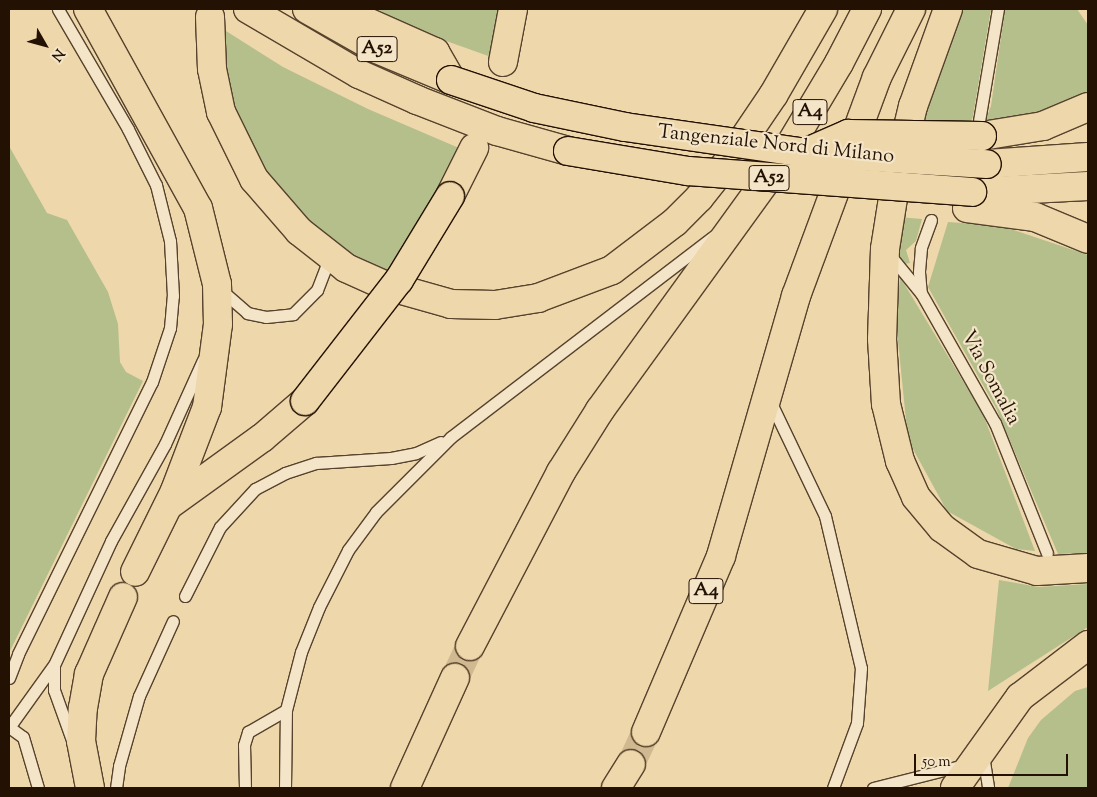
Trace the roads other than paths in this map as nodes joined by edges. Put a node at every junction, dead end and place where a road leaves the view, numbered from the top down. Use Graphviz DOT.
graph roads {
  1 [pos="58,9"];
  2 [pos="88,9"];
  3 [pos="248,9"];
  4 [pos="307,9"];
  5 [pos="345,9"];
  6 [pos="513,9"];
  7 [pos="823,9"];
  8 [pos="867,9"];
  9 [pos="911,9"];
  10 [pos="948,9"];
  11 [pos="998,9"];
  12 [pos="210,16"];
  13 [pos="503,62"];
  14 [pos="451,80"];
  15 [pos="1088,107"];
  16 [pos="981,129"];
  17 [pos="474,148"];
  18 [pos="805,152"];
  19 [pos="1088,156"];
  20 [pos="1088,186"];
  21 [pos="969,200"];
  22 [pos="747,210"];
  23 [pos="931,220"];
  24 [pos="1088,238"];
  25 [pos="885,249"];
  26 [pos="325,255"];
  27 [pos="217,284"];
  28 [pos="921,293"];
  29 [pos="218,324"];
  30 [pos="767,395"];
  31 [pos="451,437"];
  32 [pos="168,505"];
  33 [pos="1047,553"];
  34 [pos="1088,568"];
  35 [pos="135,572"];
  36 [pos="185,596"];
  37 [pos="123,597"];
  38 [pos="173,621"];
  39 [pos="1088,645"];
  40 [pos="470,646"];
  41 [pos="54,665"];
  42 [pos="1088,668"];
  43 [pos="9,678"];
  44 [pos="455,678"];
  45 [pos="1020,697"];
  46 [pos="286,710"];
  47 [pos="10,726"];
  48 [pos="646,732"];
  49 [pos="978,756"];
  50 [pos="630,764"];
  51 [pos="88,784"];
  52 [pos="38,788"];
  53 [pos="116,788"];
  54 [pos="245,788"];
  55 [pos="285,788"];
  56 [pos="405,788"];
  57 [pos="616,788"];
  58 [pos="833,788"];
  59 [pos="873,788"];
  60 [pos="955,788"];
  61 [pos="988,788"];
  1 -- 43 [label="lane"];
  2 -- 27 [label="highway"];
  3 -- 21 [label="highway, Tangenziale Nord di Milano / A52, bridge"];
  4 -- 14 [label="highway, Tangenziale Nord di Milano / A52"];
  5 -- 14 [label="highway"];
  6 -- 13 [label="highway"];
  7 -- 26 [label="highway"];
  8 -- 22 [label="highway, A4"];
  9 -- 30 [label="highway, A4"];
  10 -- 25 [label="highway"];
  11 -- 16 [label="lane"];
  12 -- 26 [label="highway"];
  14 -- 18 [label="highway, Tangenziale Nord di Milano / A52, bridge"];
  15 -- 16 [label="highway"];
  16 -- 18 [label="highway, bridge"];
  17 -- 32 [label="highway, bridge"];
  18 -- 19 [label="highway, Tangenziale Nord di Milano / A52, bridge"];
  20 -- 21 [label="highway, Tangenziale Nord di Milano / A52"];
  21 -- 24 [label="highway"];
  22 -- 31 [label="lane"];
  22 -- 40 [label="highway, A4"];
  23 -- 28 [label="lane, Via Somalia"];
  25 -- 28 [label="lane"];
  25 -- 34 [label="highway"];
  26 -- 27 [label="lane"];
  27 -- 29 [label="highway"];
  28 -- 33 [label="lane, Via Somalia"];
  29 -- 32 [label="highway"];
  29 -- 41 [label="lane"];
  30 -- 48 [label="highway, A4"];
  30 -- 58 [label="lane"];
  31 -- 36 [label="lane"];
  31 -- 46 [label="lane"];
  32 -- 35 [label="highway"];
  37 -- 51 [label="highway"];
  38 -- 53 [label="lane"];
  39 -- 45 [label="highway"];
  41 -- 47 [label="lane"];
  41 -- 51 [label="lane"];
  42 -- 45 [label="highway"];
  44 -- 56 [label="highway"];
  45 -- 49 [label="highway"];
  46 -- 54 [label="lane"];
  46 -- 55 [label="lane"];
  47 -- 52 [label="lane"];
  49 -- 59 [label="lane"];
  49 -- 60 [label="highway"];
  49 -- 61 [label="lane"];
  50 -- 57 [label="highway"];
}
